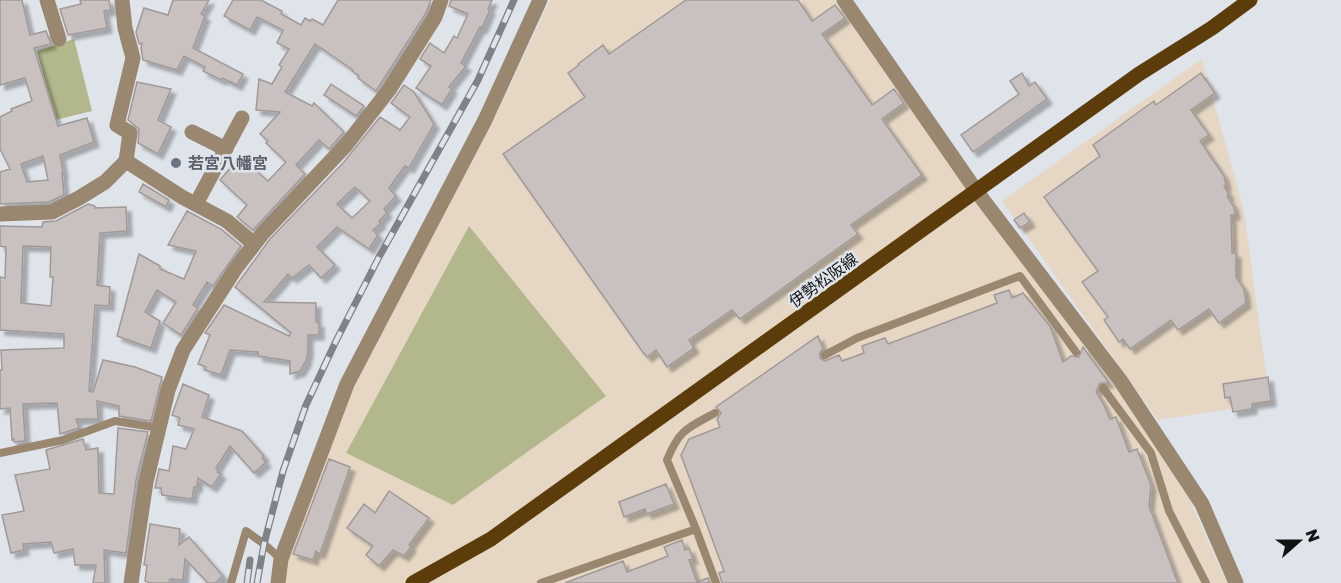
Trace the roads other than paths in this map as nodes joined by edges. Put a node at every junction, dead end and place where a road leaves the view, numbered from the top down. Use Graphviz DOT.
graph roads {
  1 [pos="47,0"];
  2 [pos="122,0"];
  3 [pos="441,0"];
  4 [pos="540,0"];
  5 [pos="844,0"];
  6 [pos="1251,0"];
  7 [pos="59,39"];
  8 [pos="242,118"];
  9 [pos="192,132"];
  10 [pos="226,149"];
  11 [pos="126,161"];
  12 [pos="977,192"];
  13 [pos="196,204"];
  14 [pos="0,214"];
  15 [pos="254,244"];
  16 [pos="1076,352"];
  17 [pos="825,355"];
  18 [pos="1103,388"];
  19 [pos="715,413"];
  20 [pos="159,428"];
  21 [pos="0,453"];
  22 [pos="696,529"];
  23 [pos="282,559"];
  24 [pos="131,583"];
  25 [pos="231,583"];
  26 [pos="278,583"];
  27 [pos="412,583"];
  28 [pos="541,583"];
  29 [pos="716,583"];
  30 [pos="1206,583"];
  31 [pos="1236,583"];
  1 -- 7 [label="street"];
  2 -- 11 [label="street"];
  3 -- 15 [label="street"];
  4 -- 23 [label="street"];
  5 -- 12 [label="street"];
  6 -- 12 [label="main road, 伊勢松阪線"];
  8 -- 10 [label="street"];
  9 -- 10 [label="street"];
  10 -- 13 [label="street"];
  11 -- 13 [label="street"];
  11 -- 14 [label="street"];
  12 -- 27 [label="main road, 伊勢松阪線"];
  12 -- 31 [label="street"];
  13 -- 15 [label="street"];
  15 -- 20 [label="street"];
  16 -- 17 [label="lane"];
  18 -- 30 [label="lane"];
  19 -- 22 [label="lane"];
  20 -- 21 [label="lane"];
  20 -- 24 [label="street"];
  22 -- 28 [label="lane"];
  22 -- 29 [label="lane"];
  23 -- 25 [label="lane"];
  23 -- 26 [label="street"];
}
